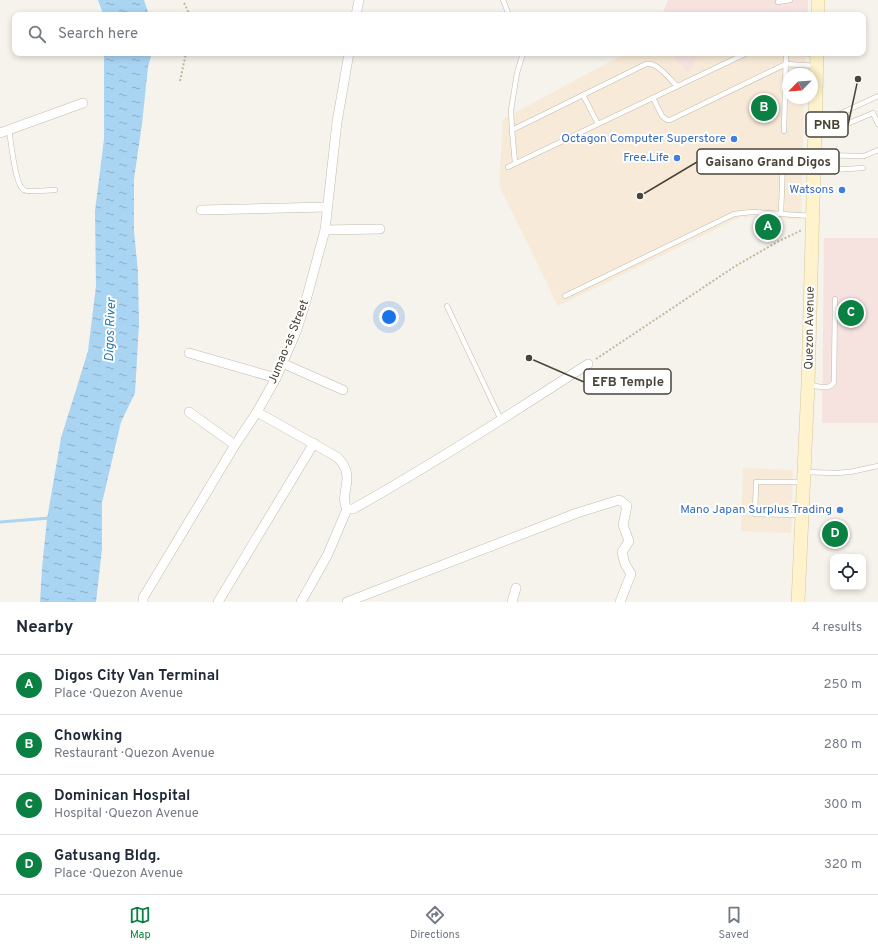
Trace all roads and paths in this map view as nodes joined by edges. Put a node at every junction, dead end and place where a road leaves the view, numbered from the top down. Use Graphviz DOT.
graph roads {
  1 [pos="359,0"];
  2 [pos="503,0"];
  3 [pos="790,0"];
  4 [pos="818,0"];
  5 [pos="778,2"];
  6 [pos="184,3"];
  7 [pos="188,10"];
  8 [pos="357,12"];
  9 [pos="508,12"];
  10 [pos="818,12"];
  11 [pos="185,56"];
  12 [pos="349,56"];
  13 [pos="522,56"];
  14 [pos="741,56"];
  15 [pos="786,56"];
  16 [pos="816,58"];
  17 [pos="786,64"];
  18 [pos="180,81"];
  19 [pos="677,86"];
  20 [pos="583,95"];
  21 [pos="878,96"];
  22 [pos="653,98"];
  23 [pos="83,103"];
  24 [pos="598,124"];
  25 [pos="878,124"];
  26 [pos="512,130"];
  27 [pos="4,131"];
  28 [pos="784,131"];
  29 [pos="815,132"];
  30 [pos="878,150"];
  31 [pos="814,155"];
  32 [pos="783,158"];
  33 [pos="516,163"];
  34 [pos="508,167"];
  35 [pos="863,168"];
  36 [pos="814,171"];
  37 [pos="55,190"];
  38 [pos="327,207"];
  39 [pos="201,210"];
  40 [pos="781,214"];
  41 [pos="812,221"];
  42 [pos="380,229"];
  43 [pos="325,230"];
  44 [pos="565,296"];
  45 [pos="835,299"];
  46 [pos="447,306"];
  47 [pos="189,353"];
  48 [pos="282,362"];
  49 [pos="588,364"];
  50 [pos="276,378"];
  51 [pos="808,385"];
  52 [pos="343,390"];
  53 [pos="189,412"];
  54 [pos="257,412"];
  55 [pos="501,420"];
  56 [pos="314,443"];
  57 [pos="235,445"];
  58 [pos="878,466"];
  59 [pos="803,477"];
  60 [pos="347,509"];
  61 [pos="802,515"];
  62 [pos="516,588"];
  63 [pos="143,601"];
  64 [pos="218,602"];
  65 [pos="301,602"];
  66 [pos="347,602"];
  67 [pos="512,602"];
  68 [pos="620,602"];
  69 [pos="798,602"];
  1 -- 8 [label="street"];
  2 -- 9 [label="lane"];
  3 -- 5 [label="lane"];
  4 -- 10 [label="main road"];
  6 -- 7 [label="path"];
  11 -- 18 [label="path"];
  12 -- 38 [label="street, Jumao-as Street"];
  13 -- 26 [label="lane"];
  14 -- 19 [label="lane"];
  15 -- 17 [label="lane"];
  16 -- 17 [label="lane"];
  16 -- 29 [label="main road, Quezon Avenue"];
  17 -- 22 [label="lane"];
  17 -- 28 [label="lane"];
  19 -- 20 [label="lane"];
  19 -- 22 [label="lane"];
  20 -- 24 [label="lane"];
  20 -- 26 [label="lane"];
  21 -- 29 [label="lane"];
  22 -- 24 [label="lane"];
  23 -- 27 [label="street"];
  24 -- 33 [label="lane"];
  25 -- 29 [label="lane"];
  26 -- 33 [label="lane"];
  27 -- 37 [label="lane"];
  29 -- 31 [label="main road, Quezon Avenue"];
  30 -- 31 [label="lane"];
  31 -- 36 [label="main road, Quezon Avenue"];
  32 -- 40 [label="lane"];
  33 -- 34 [label="lane"];
  35 -- 36 [label="lane"];
  36 -- 41 [label="main road, Quezon Avenue"];
  38 -- 39 [label="street"];
  38 -- 43 [label="street, Jumao-as Street"];
  40 -- 41 [label="lane"];
  40 -- 44 [label="lane"];
  41 -- 49 [label="path"];
  41 -- 51 [label="main road, Quezon Avenue"];
  42 -- 43 [label="street"];
  43 -- 48 [label="street, Jumao-as Street"];
  45 -- 51 [label="lane"];
  46 -- 55 [label="lane"];
  47 -- 50 [label="street"];
  48 -- 50 [label="street, Jumao-as Street"];
  48 -- 52 [label="street"];
  49 -- 55 [label="street"];
  50 -- 54 [label="street, Jumao-as Street"];
  51 -- 59 [label="main road, Quezon Avenue"];
  53 -- 57 [label="street"];
  54 -- 56 [label="street"];
  54 -- 57 [label="street, Jumao-as Street"];
  55 -- 60 [label="street"];
  56 -- 60 [label="street"];
  56 -- 64 [label="street"];
  57 -- 63 [label="street, Jumao-as Street"];
  58 -- 59 [label="lane"];
  59 -- 61 [label="main road, Quezon Avenue"];
  59 -- 61 [label="lane"];
  60 -- 65 [label="street"];
  61 -- 69 [label="main road, Quezon Avenue"];
  62 -- 67 [label="street"];
  66 -- 68 [label="street"];
}
